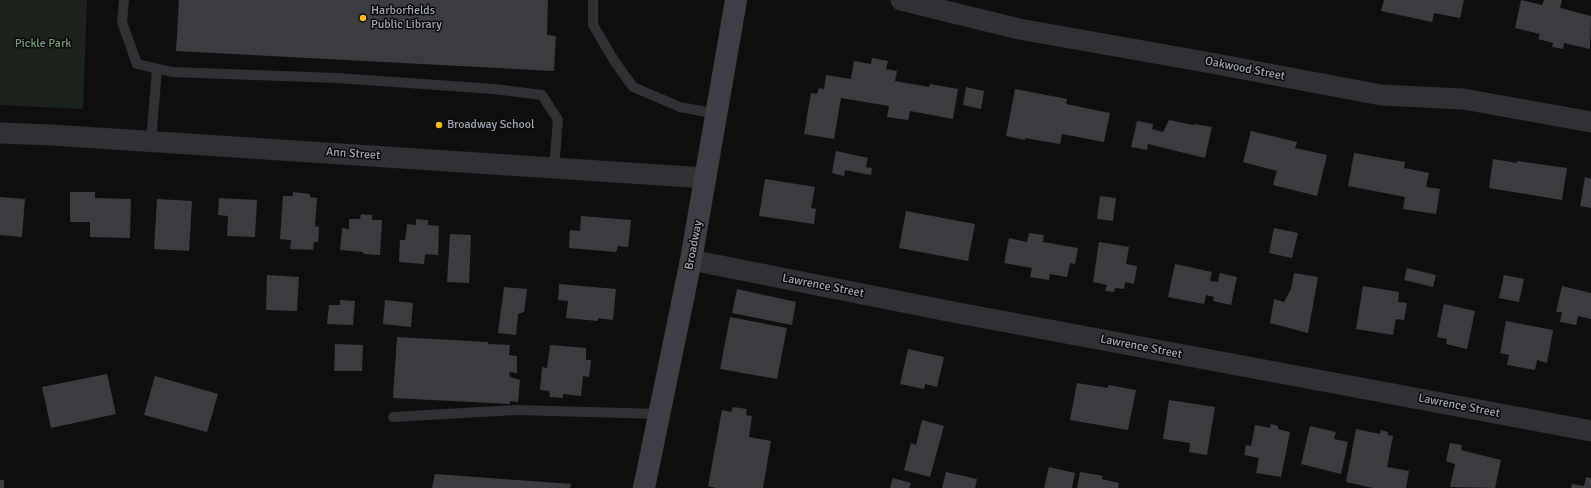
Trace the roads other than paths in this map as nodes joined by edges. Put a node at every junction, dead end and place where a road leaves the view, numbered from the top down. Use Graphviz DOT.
graph roads {
  1 [pos="124,0"];
  2 [pos="592,0"];
  3 [pos="736,0"];
  4 [pos="901,0"];
  5 [pos="157,69"];
  6 [pos="717,114"];
  7 [pos="1591,122"];
  8 [pos="0,133"];
  9 [pos="151,141"];
  10 [pos="554,168"];
  11 [pos="706,178"];
  12 [pos="691,260"];
  13 [pos="660,414"];
  14 [pos="393,417"];
  15 [pos="1591,431"];
  16 [pos="644,488"];
  1 -- 5 [label="lane"];
  2 -- 6 [label="lane"];
  3 -- 6 [label="main road, Broadway"];
  4 -- 7 [label="street, Oakwood Street"];
  5 -- 9 [label="lane"];
  5 -- 10 [label="lane"];
  6 -- 11 [label="main road, Broadway"];
  8 -- 9 [label="street, Ann Street"];
  9 -- 10 [label="street, Ann Street"];
  10 -- 11 [label="street, Ann Street"];
  11 -- 12 [label="main road, Broadway"];
  12 -- 13 [label="main road, Broadway"];
  12 -- 15 [label="street, Lawrence Street"];
  13 -- 14 [label="lane"];
  13 -- 16 [label="main road, Broadway"];
}
